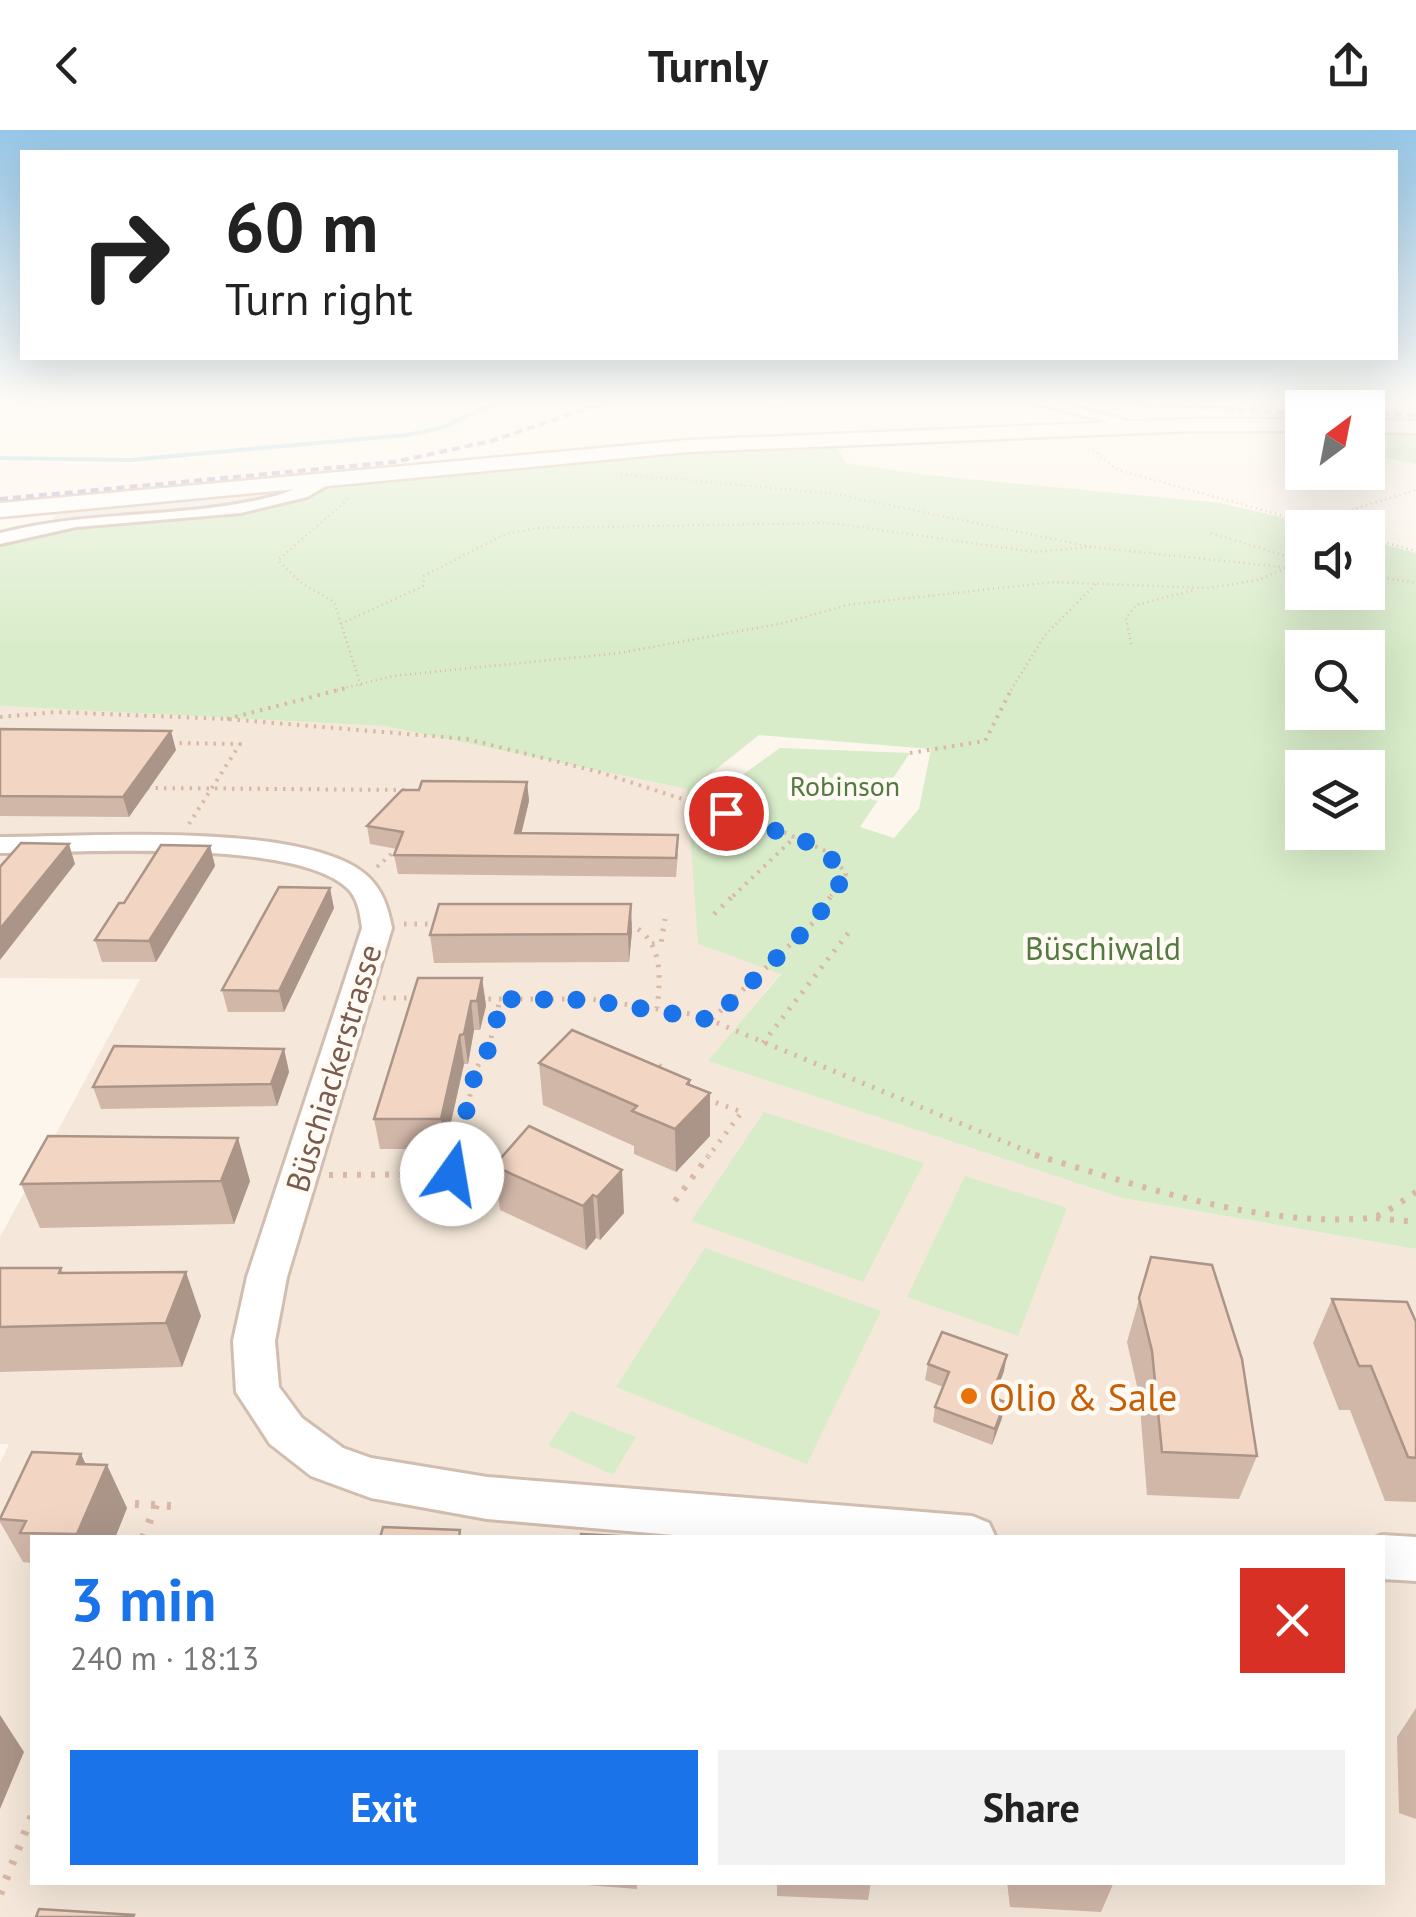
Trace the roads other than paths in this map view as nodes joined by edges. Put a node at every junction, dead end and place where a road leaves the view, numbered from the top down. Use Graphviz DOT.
graph roads {
  1 [pos="283,485"];
  2 [pos="314,485"];
  3 [pos="0,510"];
  4 [pos="0,539"];
  5 [pos="0,845"];
  6 [pos="936,1535"];
  7 [pos="1385,1558"];
  8 [pos="1416,1558"];
  1 -- 3 [label="main road"];
  2 -- 4 [label="street"];
  5 -- 6 [label="street, Büschiackerstrasse"];
  7 -- 8 [label="street"];
}
